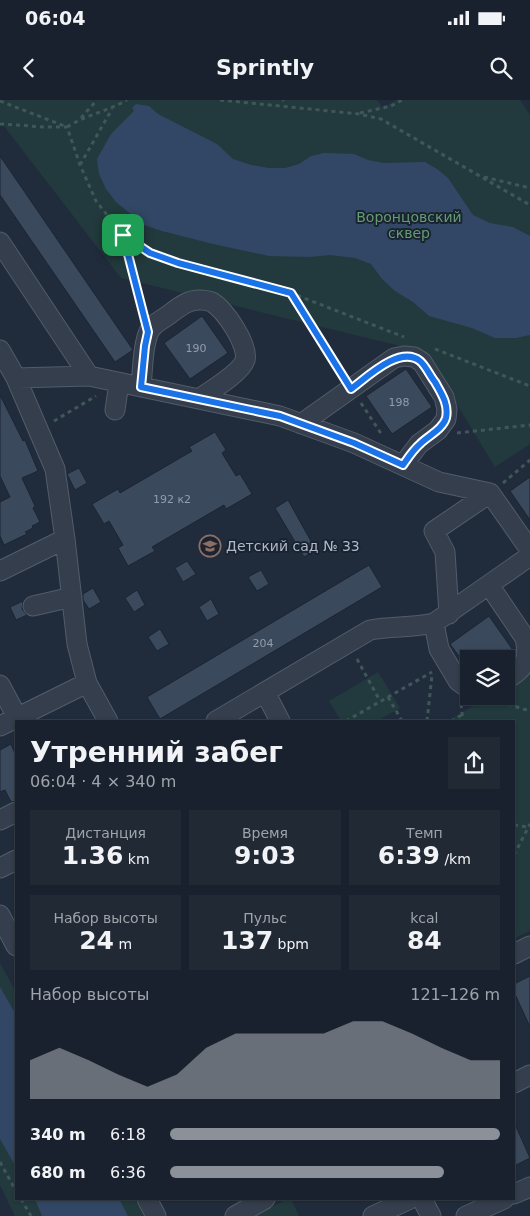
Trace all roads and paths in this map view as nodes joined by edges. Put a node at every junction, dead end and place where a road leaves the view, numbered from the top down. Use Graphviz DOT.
graph roads {
  1 [pos="97,100"];
  2 [pos="127,100"];
  3 [pos="220,100"];
  4 [pos="402,100"];
  5 [pos="0,101"];
  6 [pos="284,102"];
  7 [pos="112,109"];
  8 [pos="359,114"];
  9 [pos="80,118"];
  10 [pos="0,124"];
  11 [pos="67,126"];
  12 [pos="80,165"];
  13 [pos="481,176"];
  14 [pos="530,188"];
  15 [pos="530,205"];
  16 [pos="123,235"];
  17 [pos="0,242"];
  18 [pos="291,293"];
  19 [pos="148,332"];
  20 [pos="410,339"];
  21 [pos="428,346"];
  22 [pos="0,350"];
  23 [pos="89,376"];
  24 [pos="16,378"];
  25 [pos="119,383"];
  26 [pos="530,386"];
  27 [pos="141,387"];
  28 [pos="351,389"];
  29 [pos="199,399"];
  30 [pos="114,410"];
  31 [pos="301,424"];
  32 [pos="530,424"];
  33 [pos="38,430"];
  34 [pos="429,436"];
  35 [pos="530,460"];
  36 [pos="403,465"];
  37 [pos="490,493"];
  38 [pos="66,539"];
  39 [pos="530,550"];
  40 [pos="530,556"];
  41 [pos="0,571"];
  42 [pos="489,585"];
  43 [pos="72,597"];
  44 [pos="34,606"];
  45 [pos="442,618"];
  46 [pos="349,643"];
  47 [pos="439,667"];
  48 [pos="515,674"];
  49 [pos="460,682"];
  50 [pos="87,683"];
  51 [pos="0,685"];
  52 [pos="265,692"];
  53 [pos="388,697"];
  54 [pos="380,701"];
  55 [pos="510,705"];
  56 [pos="530,711"];
  57 [pos="462,715"];
  58 [pos="17,717"];
  59 [pos="107,720"];
  60 [pos="218,720"];
  61 [pos="279,720"];
  62 [pos="348,720"];
  63 [pos="401,720"];
  64 [pos="427,720"];
  65 [pos="453,720"];
  66 [pos="0,726"];
  67 [pos="15,812"];
  68 [pos="0,820"];
  69 [pos="515,824"];
  70 [pos="529,826"];
  71 [pos="515,853"];
  72 [pos="15,860"];
  73 [pos="0,868"];
  74 [pos="0,914"];
  75 [pos="15,944"];
  76 [pos="530,946"];
  77 [pos="515,954"];
  78 [pos="530,1075"];
  79 [pos="515,1082"];
  80 [pos="0,1162"];
  81 [pos="530,1187"];
  82 [pos="15,1189"];
  83 [pos="515,1194"];
  84 [pos="22,1200"];
  85 [pos="148,1200"];
  86 [pos="408,1200"];
  87 [pos="423,1200"];
  88 [pos="502,1200"];
  89 [pos="257,1201"];
  90 [pos="31,1216"];
  91 [pos="156,1216"];
  92 [pos="235,1216"];
  93 [pos="373,1216"];
  94 [pos="431,1216"];
  95 [pos="466,1216"];
  1 -- 9 [label="path"];
  2 -- 7 [label="path"];
  3 -- 6 [label="path"];
  4 -- 8 [label="path"];
  5 -- 11 [label="path"];
  6 -- 8 [label="path"];
  7 -- 9 [label="path"];
  7 -- 12 [label="path"];
  8 -- 13 [label="path"];
  9 -- 11 [label="path"];
  10 -- 11 [label="path"];
  11 -- 12 [label="path"];
  12 -- 16 [label="path"];
  13 -- 14 [label="path"];
  13 -- 15 [label="path"];
  16 -- 18 [label="path"];
  16 -- 19 [label="path"];
  17 -- 23 [label="lane"];
  18 -- 20 [label="path"];
  18 -- 28 [label="path"];
  19 -- 27 [label="lane"];
  19 -- 29 [label="lane"];
  21 -- 26 [label="path"];
  22 -- 24 [label="lane"];
  23 -- 24 [label="lane"];
  23 -- 25 [label="lane"];
  24 -- 33 [label="lane"];
  25 -- 27 [label="lane"];
  25 -- 30 [label="lane"];
  25 -- 33 [label="path"];
  27 -- 29 [label="lane"];
  28 -- 31 [label="lane"];
  28 -- 34 [label="lane"];
  28 -- 36 [label="path"];
  29 -- 31 [label="lane"];
  31 -- 36 [label="lane"];
  32 -- 34 [label="path"];
  33 -- 38 [label="lane"];
  34 -- 36 [label="lane"];
  35 -- 37 [label="path"];
  36 -- 37 [label="lane"];
  37 -- 39 [label="lane"];
  37 -- 45 [label="lane"];
  38 -- 41 [label="lane"];
  38 -- 43 [label="lane"];
  40 -- 42 [label="lane"];
  42 -- 45 [label="lane"];
  42 -- 48 [label="lane"];
  43 -- 44 [label="lane"];
  43 -- 50 [label="lane"];
  45 -- 46 [label="lane"];
  45 -- 47 [label="lane"];
  46 -- 52 [label="lane"];
  46 -- 54 [label="path"];
  47 -- 49 [label="lane"];
  47 -- 53 [label="path"];
  47 -- 64 [label="path"];
  50 -- 58 [label="lane"];
  50 -- 59 [label="lane"];
  51 -- 58 [label="lane"];
  52 -- 60 [label="lane"];
  52 -- 61 [label="lane"];
  53 -- 54 [label="path"];
  53 -- 63 [label="path"];
  54 -- 62 [label="path"];
  55 -- 56 [label="path"];
  57 -- 65 [label="path"];
  58 -- 66 [label="lane"];
  67 -- 68 [label="lane"];
  69 -- 70 [label="path"];
  70 -- 71 [label="path"];
  72 -- 73 [label="lane"];
  74 -- 75 [label="lane"];
  76 -- 77 [label="lane"];
  78 -- 79 [label="lane"];
  80 -- 82 [label="path"];
  81 -- 83 [label="lane"];
  84 -- 90 [label="path"];
  85 -- 91 [label="lane"];
  86 -- 93 [label="lane"];
  87 -- 94 [label="lane"];
  88 -- 95 [label="lane"];
  89 -- 92 [label="lane"];
}
